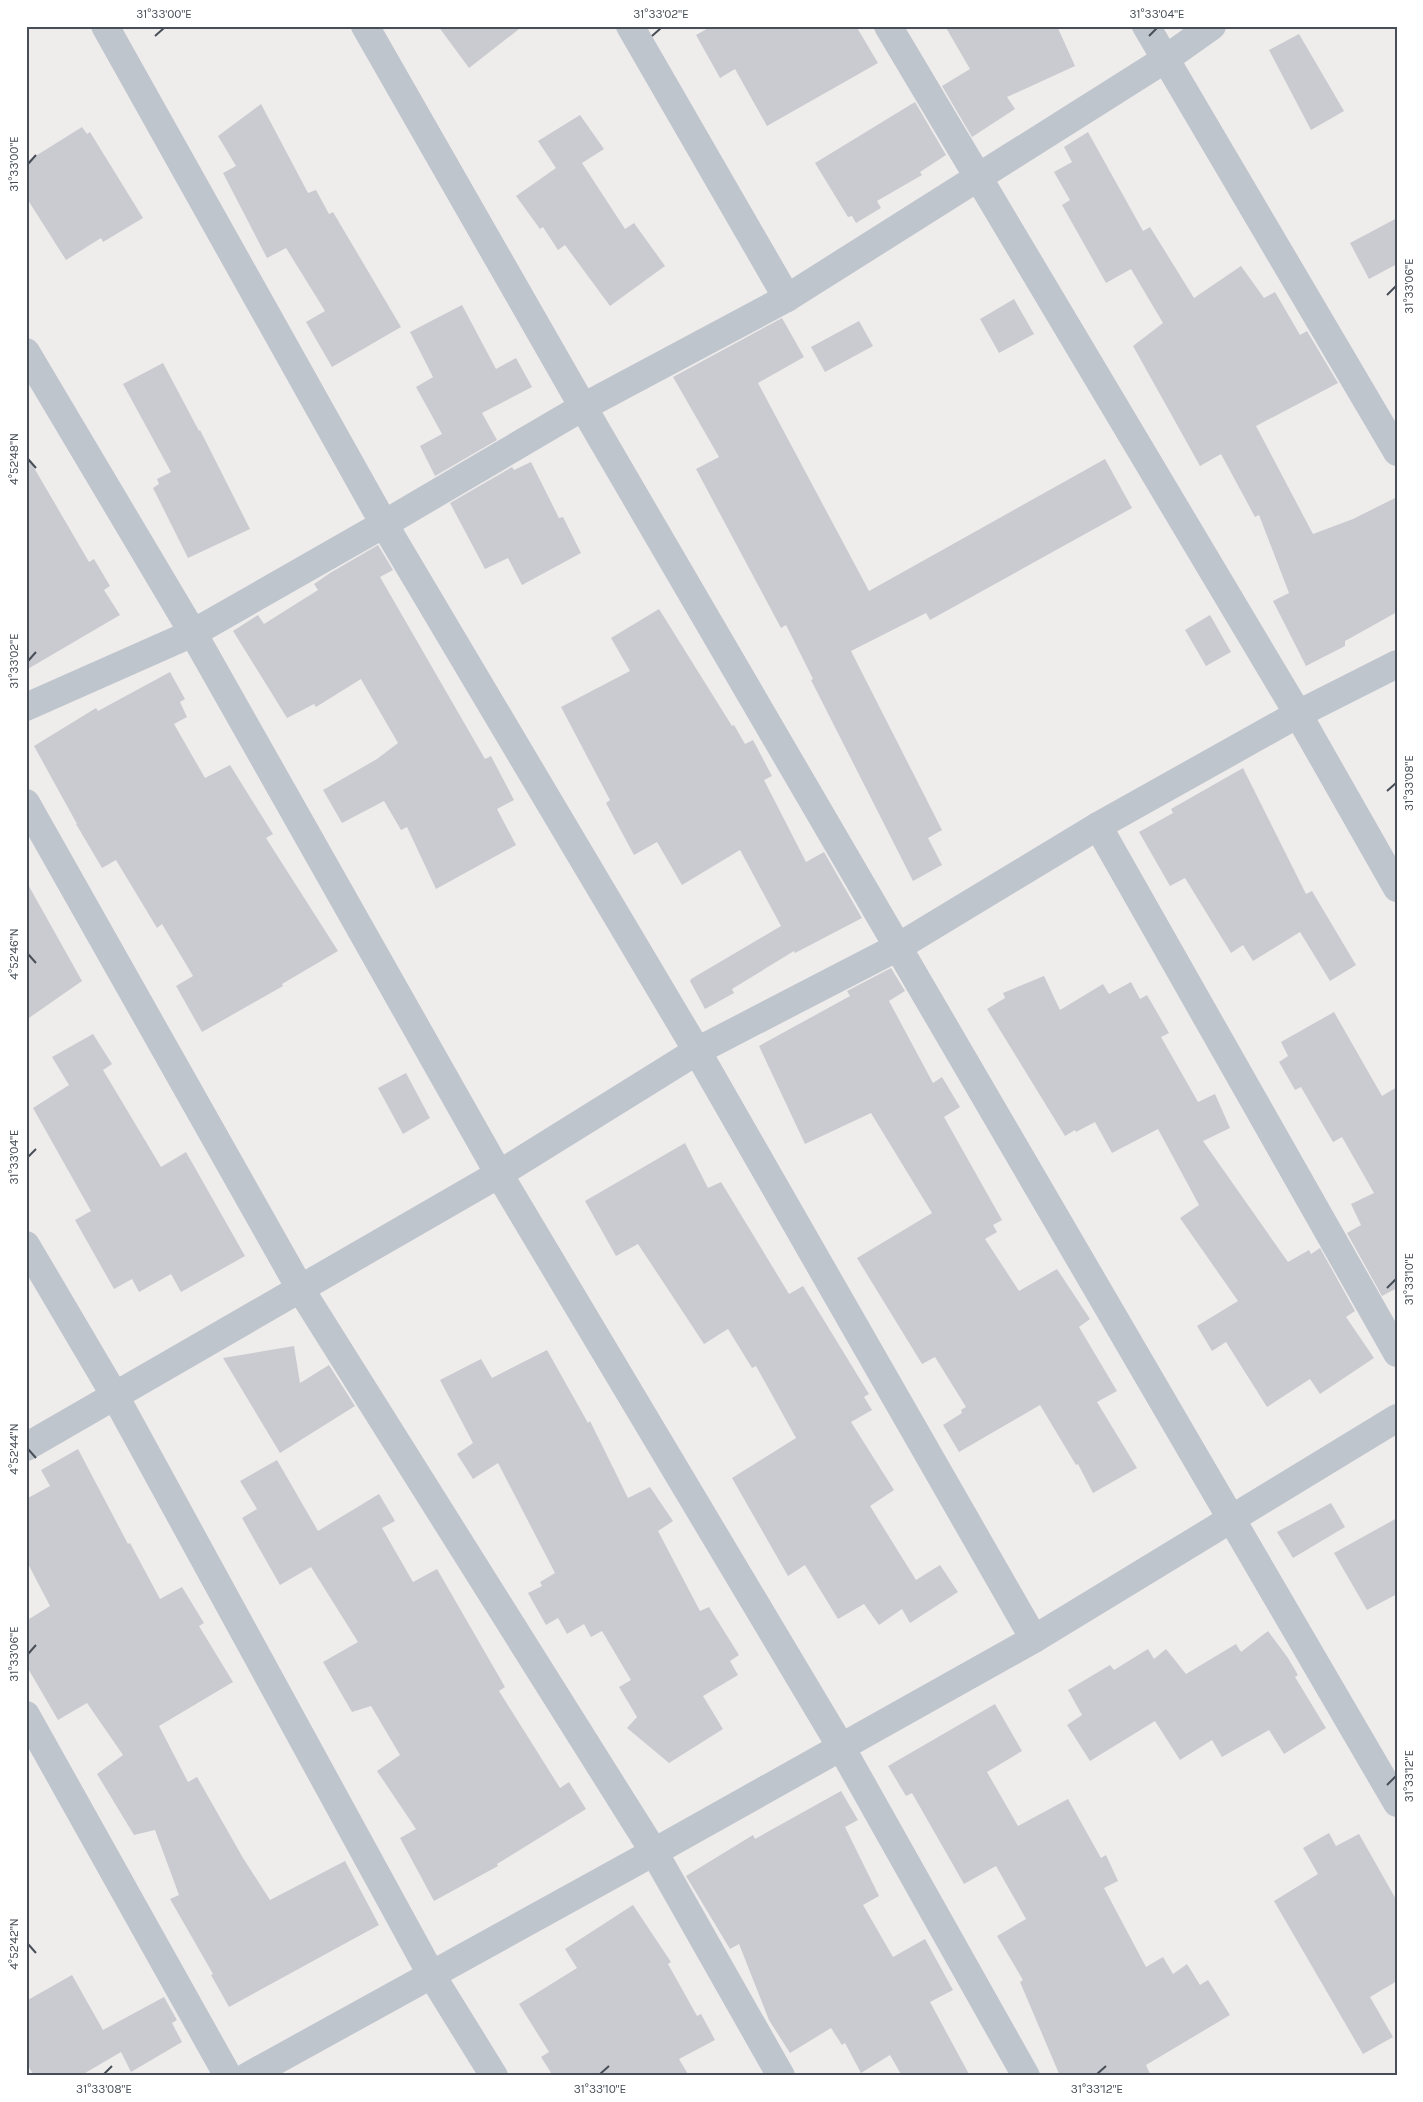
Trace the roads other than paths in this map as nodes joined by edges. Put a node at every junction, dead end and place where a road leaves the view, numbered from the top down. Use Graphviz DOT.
graph roads {
  1 [pos="105,26"];
  2 [pos="365,26"];
  3 [pos="630,26"];
  4 [pos="888,26"];
  5 [pos="1146,26"];
  6 [pos="1212,26"];
  7 [pos="1164,60"];
  8 [pos="978,178"];
  9 [pos="787,298"];
  10 [pos="26,352"];
  11 [pos="584,407"];
  12 [pos="1397,452"];
  13 [pos="384,524"];
  14 [pos="193,633"];
  15 [pos="1397,664"];
  16 [pos="26,707"];
  17 [pos="1298,714"];
  18 [pos="26,803"];
  19 [pos="1098,826"];
  20 [pos="1397,888"];
  21 [pos="898,947"];
  22 [pos="697,1052"];
  23 [pos="499,1174"];
  24 [pos="26,1245"];
  25 [pos="300,1290"];
  26 [pos="1397,1353"];
  27 [pos="115,1396"];
  28 [pos="1397,1418"];
  29 [pos="26,1447"];
  30 [pos="1230,1520"];
  31 [pos="1034,1639"];
  32 [pos="26,1715"];
  33 [pos="841,1747"];
  34 [pos="1397,1803"];
  35 [pos="654,1852"];
  36 [pos="431,1974"];
  37 [pos="245,2075"];
  38 [pos="494,2076"];
  39 [pos="780,2076"];
  40 [pos="1026,2076"];
  1 -- 13 [label="street"];
  2 -- 11 [label="street"];
  3 -- 9 [label="street"];
  4 -- 8 [label="street"];
  5 -- 7 [label="street"];
  6 -- 7 [label="street"];
  7 -- 8 [label="street"];
  7 -- 12 [label="street"];
  8 -- 9 [label="street"];
  8 -- 17 [label="street"];
  9 -- 11 [label="street"];
  10 -- 14 [label="street"];
  11 -- 13 [label="street"];
  11 -- 21 [label="street"];
  13 -- 14 [label="street"];
  13 -- 22 [label="street"];
  14 -- 16 [label="street"];
  14 -- 23 [label="street"];
  15 -- 17 [label="street"];
  17 -- 19 [label="street"];
  17 -- 20 [label="street"];
  18 -- 25 [label="street"];
  19 -- 21 [label="street"];
  19 -- 26 [label="street"];
  21 -- 22 [label="street"];
  21 -- 30 [label="street"];
  22 -- 23 [label="street"];
  22 -- 31 [label="street"];
  23 -- 25 [label="street"];
  23 -- 33 [label="street"];
  24 -- 27 [label="street"];
  25 -- 27 [label="street"];
  25 -- 35 [label="street"];
  27 -- 29 [label="street"];
  27 -- 36 [label="street"];
  28 -- 30 [label="street"];
  30 -- 31 [label="street"];
  30 -- 34 [label="street"];
  31 -- 33 [label="street"];
  32 -- 37 [label="street"];
  33 -- 35 [label="street"];
  33 -- 40 [label="street"];
  35 -- 36 [label="street"];
  35 -- 39 [label="street"];
  36 -- 37 [label="street"];
  36 -- 38 [label="street"];
}
